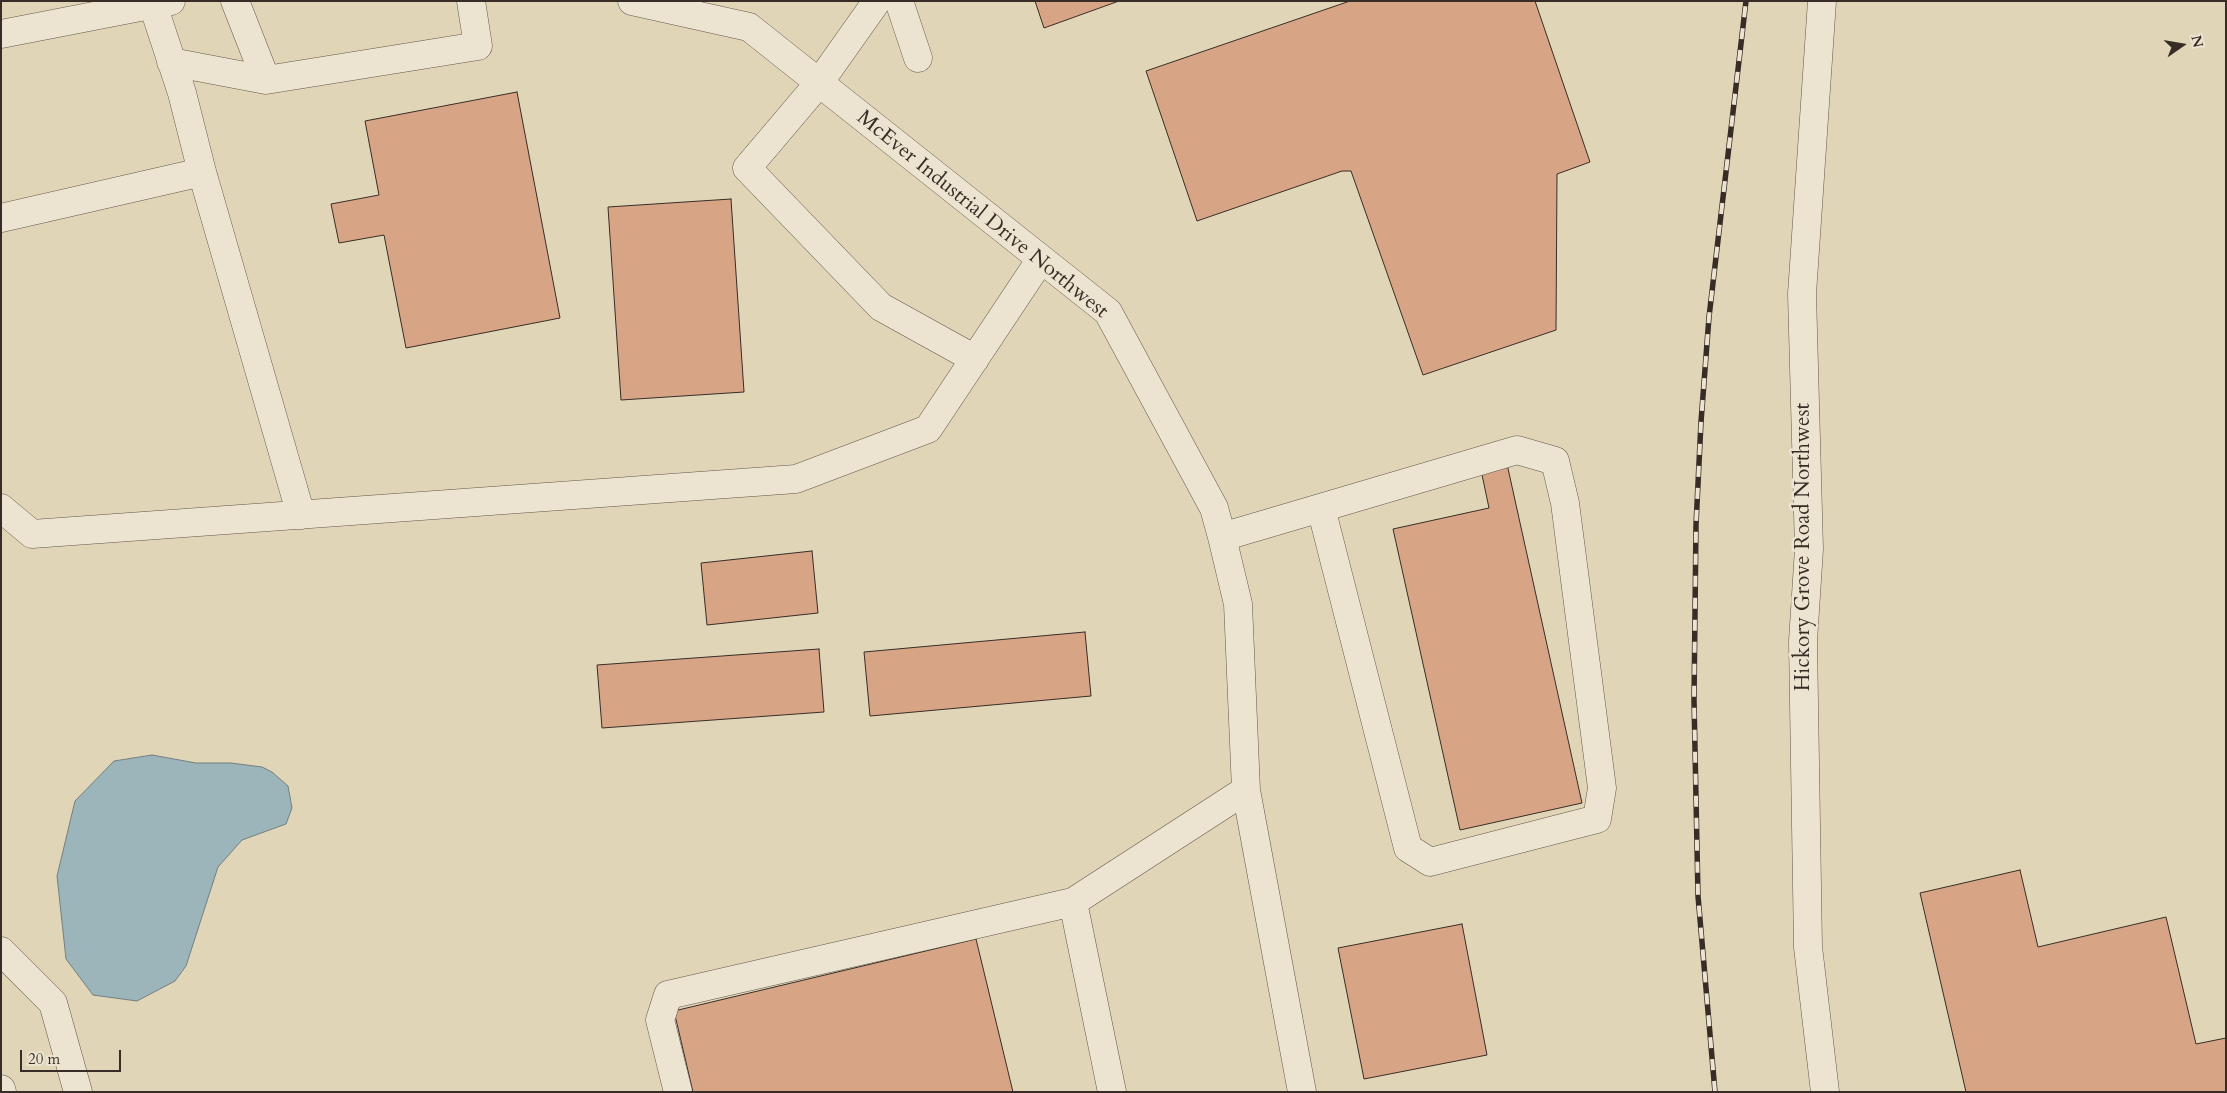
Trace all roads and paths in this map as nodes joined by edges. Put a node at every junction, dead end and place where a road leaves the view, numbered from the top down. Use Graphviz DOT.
graph roads {
  1 [pos="235,1"];
  2 [pos="471,1"];
  3 [pos="634,1"];
  4 [pos="877,1"];
  5 [pos="899,1"];
  6 [pos="1822,1"];
  7 [pos="162,3"];
  8 [pos="58,12"];
  9 [pos="1,34"];
  10 [pos="918,58"];
  11 [pos="171,62"];
  12 [pos="266,80"];
  13 [pos="819,84"];
  14 [pos="202,172"];
  15 [pos="1,218"];
  16 [pos="1041,259"];
  17 [pos="975,359"];
  18 [pos="1,508"];
  19 [pos="1321,508"];
  20 [pos="300,515"];
  21 [pos="1222,538"];
  22 [pos="1246,790"];
  23 [pos="1073,902"];
  24 [pos="1,951"];
  25 [pos="78,1092"];
  26 [pos="678,1092"];
  27 [pos="1112,1092"];
  28 [pos="1302,1092"];
  29 [pos="1824,1092"];
  1 -- 12 [label="street"];
  2 -- 12 [label="street"];
  3 -- 13 [label="street, McEver Industrial Drive Northwest"];
  4 -- 13 [label="street"];
  5 -- 10 [label="street"];
  6 -- 29 [label="street, Hickory Grove Road Northwest"];
  7 -- 8 [label="street"];
  7 -- 11 [label="street"];
  8 -- 9 [label="street"];
  11 -- 12 [label="street"];
  11 -- 14 [label="street"];
  13 -- 16 [label="street, McEver Industrial Drive Northwest"];
  13 -- 17 [label="street"];
  14 -- 15 [label="street"];
  14 -- 20 [label="street"];
  16 -- 17 [label="street"];
  16 -- 21 [label="street, McEver Industrial Drive Northwest"];
  17 -- 20 [label="street"];
  18 -- 20 [label="street"];
  19 -- 19 [label="street"];
  19 -- 21 [label="street"];
  21 -- 22 [label="street, McEver Industrial Drive Northwest"];
  22 -- 23 [label="street"];
  22 -- 28 [label="street, McEver Industrial Drive Northwest"];
  23 -- 26 [label="street"];
  23 -- 27 [label="street"];
  24 -- 25 [label="street"];
}
